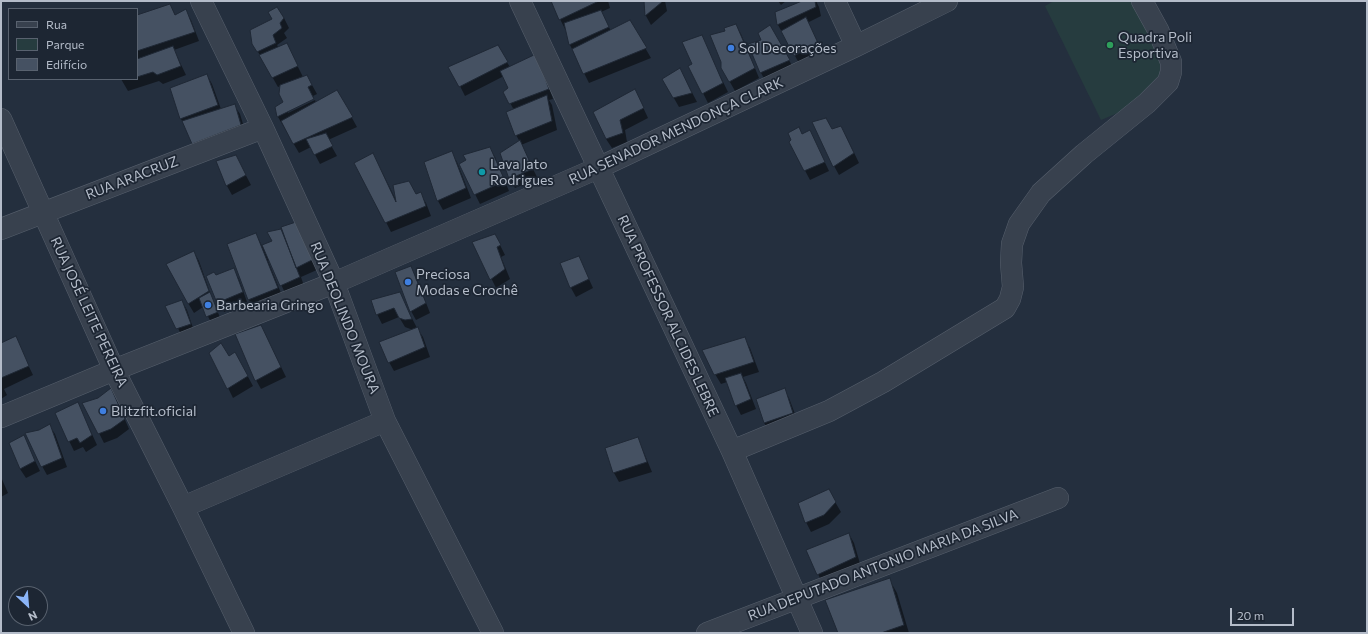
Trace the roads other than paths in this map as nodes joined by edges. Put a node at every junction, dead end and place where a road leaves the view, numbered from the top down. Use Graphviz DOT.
graph roads {
  1 [pos="200,1"];
  2 [pos="520,1"];
  3 [pos="835,1"];
  4 [pos="947,1"];
  5 [pos="1142,1"];
  6 [pos="856,46"];
  7 [pos="1,119"];
  8 [pos="263,128"];
  9 [pos="598,168"];
  10 [pos="43,212"];
  11 [pos="1,229"];
  12 [pos="334,283"];
  13 [pos="114,370"];
  14 [pos="1,417"];
  15 [pos="385,421"];
  16 [pos="732,451"];
  17 [pos="1058,498"];
  18 [pos="184,507"];
  19 [pos="796,598"];
  20 [pos="244,633"];
  21 [pos="493,633"];
  22 [pos="707,633"];
  23 [pos="812,633"];
  1 -- 8 [label="street, RUA DEOLINDO MOURA"];
  2 -- 9 [label="street, RUA PROFESSOR ALCIDES LEBRE"];
  3 -- 6 [label="street"];
  4 -- 6 [label="street, RUA SENADOR MENDONÇA CLARK"];
  5 -- 16 [label="street"];
  6 -- 9 [label="street, RUA SENADOR MENDONÇA CLARK"];
  7 -- 10 [label="street, RUA JOSÉ LEITE PEREIRA"];
  8 -- 10 [label="street, RUA ARACRUZ"];
  8 -- 12 [label="street, RUA DEOLINDO MOURA"];
  9 -- 12 [label="street, RUA SENADOR MENDONÇA CLARK"];
  9 -- 16 [label="street, RUA PROFESSOR ALCIDES LEBRE"];
  10 -- 11 [label="street, RUA ARACRUZ"];
  10 -- 13 [label="street, RUA JOSÉ LEITE PEREIRA"];
  12 -- 13 [label="street, RUA SENADOR MENDONÇA CLARK"];
  12 -- 15 [label="street, RUA DEOLINDO MOURA"];
  13 -- 14 [label="street, RUA SENADOR MENDONÇA CLARK"];
  13 -- 18 [label="street, RUA JOSÉ LEITE PEREIRA"];
  15 -- 18 [label="street"];
  15 -- 21 [label="street, RUA DEOLINDO MOURA"];
  16 -- 19 [label="street, RUA PROFESSOR ALCIDES LEBRE"];
  17 -- 19 [label="street, RUA DEPUTADO ANTONIO MARIA DA SILVA"];
  18 -- 20 [label="street, RUA JOSÉ LEITE PEREIRA"];
  19 -- 22 [label="street, RUA DEPUTADO ANTONIO MARIA DA SILVA"];
  19 -- 23 [label="street, RUA PROFESSOR ALCIDES LEBRE"];
}
